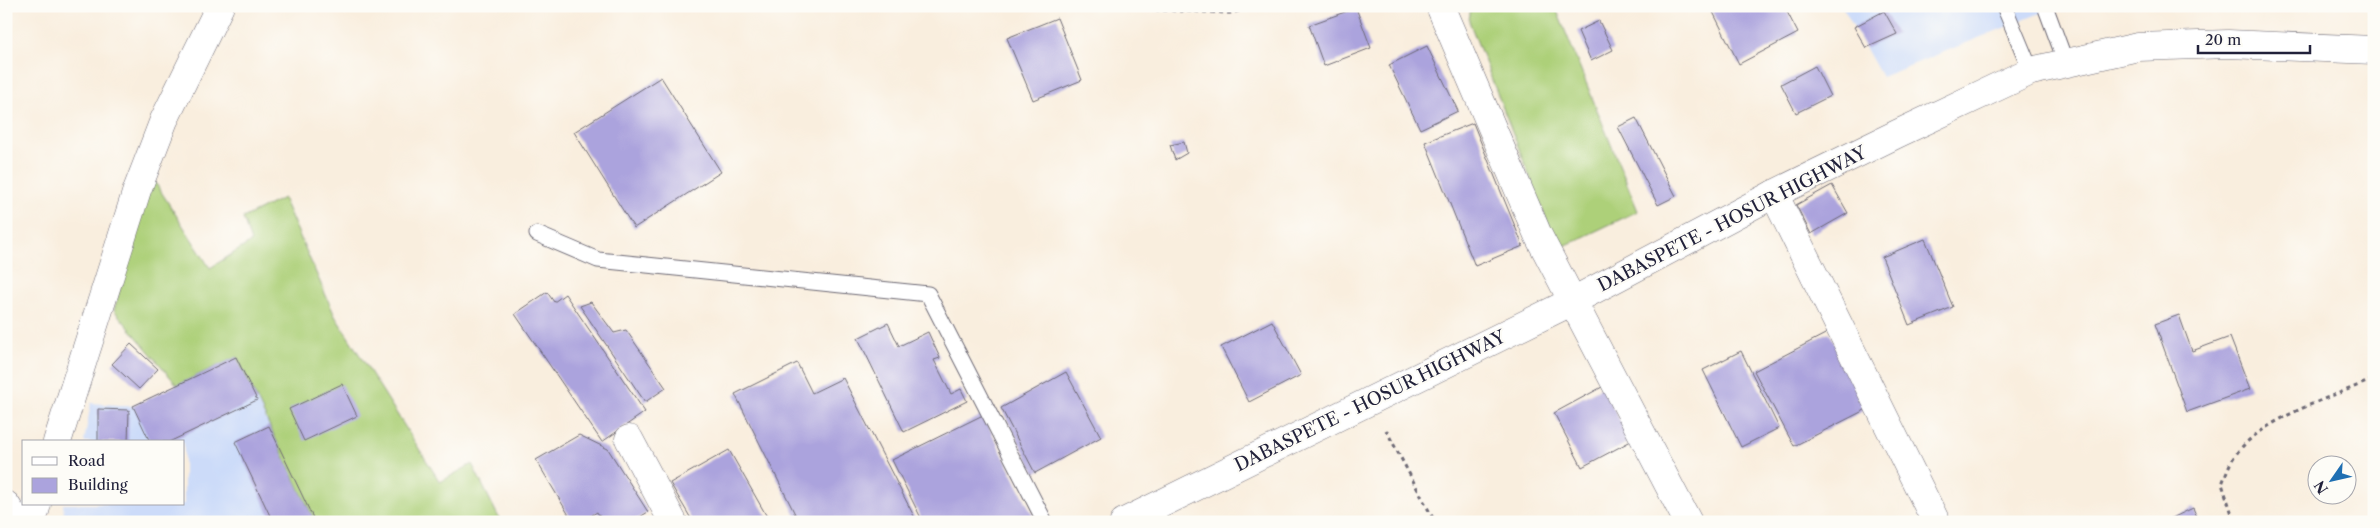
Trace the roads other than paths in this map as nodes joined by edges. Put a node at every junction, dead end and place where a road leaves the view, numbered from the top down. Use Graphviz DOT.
graph roads {
  1 [pos="220,6"];
  2 [pos="1440,6"];
  3 [pos="2004,6"];
  4 [pos="2045,6"];
  5 [pos="2374,50"];
  6 [pos="2066,63"];
  7 [pos="2030,72"];
  8 [pos="1774,194"];
  9 [pos="537,234"];
  10 [pos="1571,302"];
  11 [pos="630,439"];
  12 [pos="58,440"];
  13 [pos="6,505"];
  14 [pos="36,506"];
  15 [pos="17,522"];
  16 [pos="32,522"];
  17 [pos="672,522"];
  18 [pos="1046,522"];
  19 [pos="1124,522"];
  20 [pos="1688,522"];
  21 [pos="1936,522"];
  1 -- 12 [label="main road"];
  2 -- 10 [label="main road"];
  3 -- 7 [label="lane"];
  4 -- 6 [label="lane"];
  5 -- 6 [label="main road, DABASPETE - HOSUR HIGHWAY"];
  6 -- 7 [label="main road, DABASPETE - HOSUR HIGHWAY"];
  7 -- 8 [label="main road, DABASPETE - HOSUR HIGHWAY"];
  8 -- 10 [label="main road, DABASPETE - HOSUR HIGHWAY"];
  8 -- 21 [label="main road"];
  9 -- 18 [label="lane"];
  10 -- 19 [label="main road, DABASPETE - HOSUR HIGHWAY"];
  10 -- 20 [label="main road"];
  11 -- 17 [label="main road"];
  13 -- 15 [label="main road"];
  14 -- 16 [label="main road"];
}
